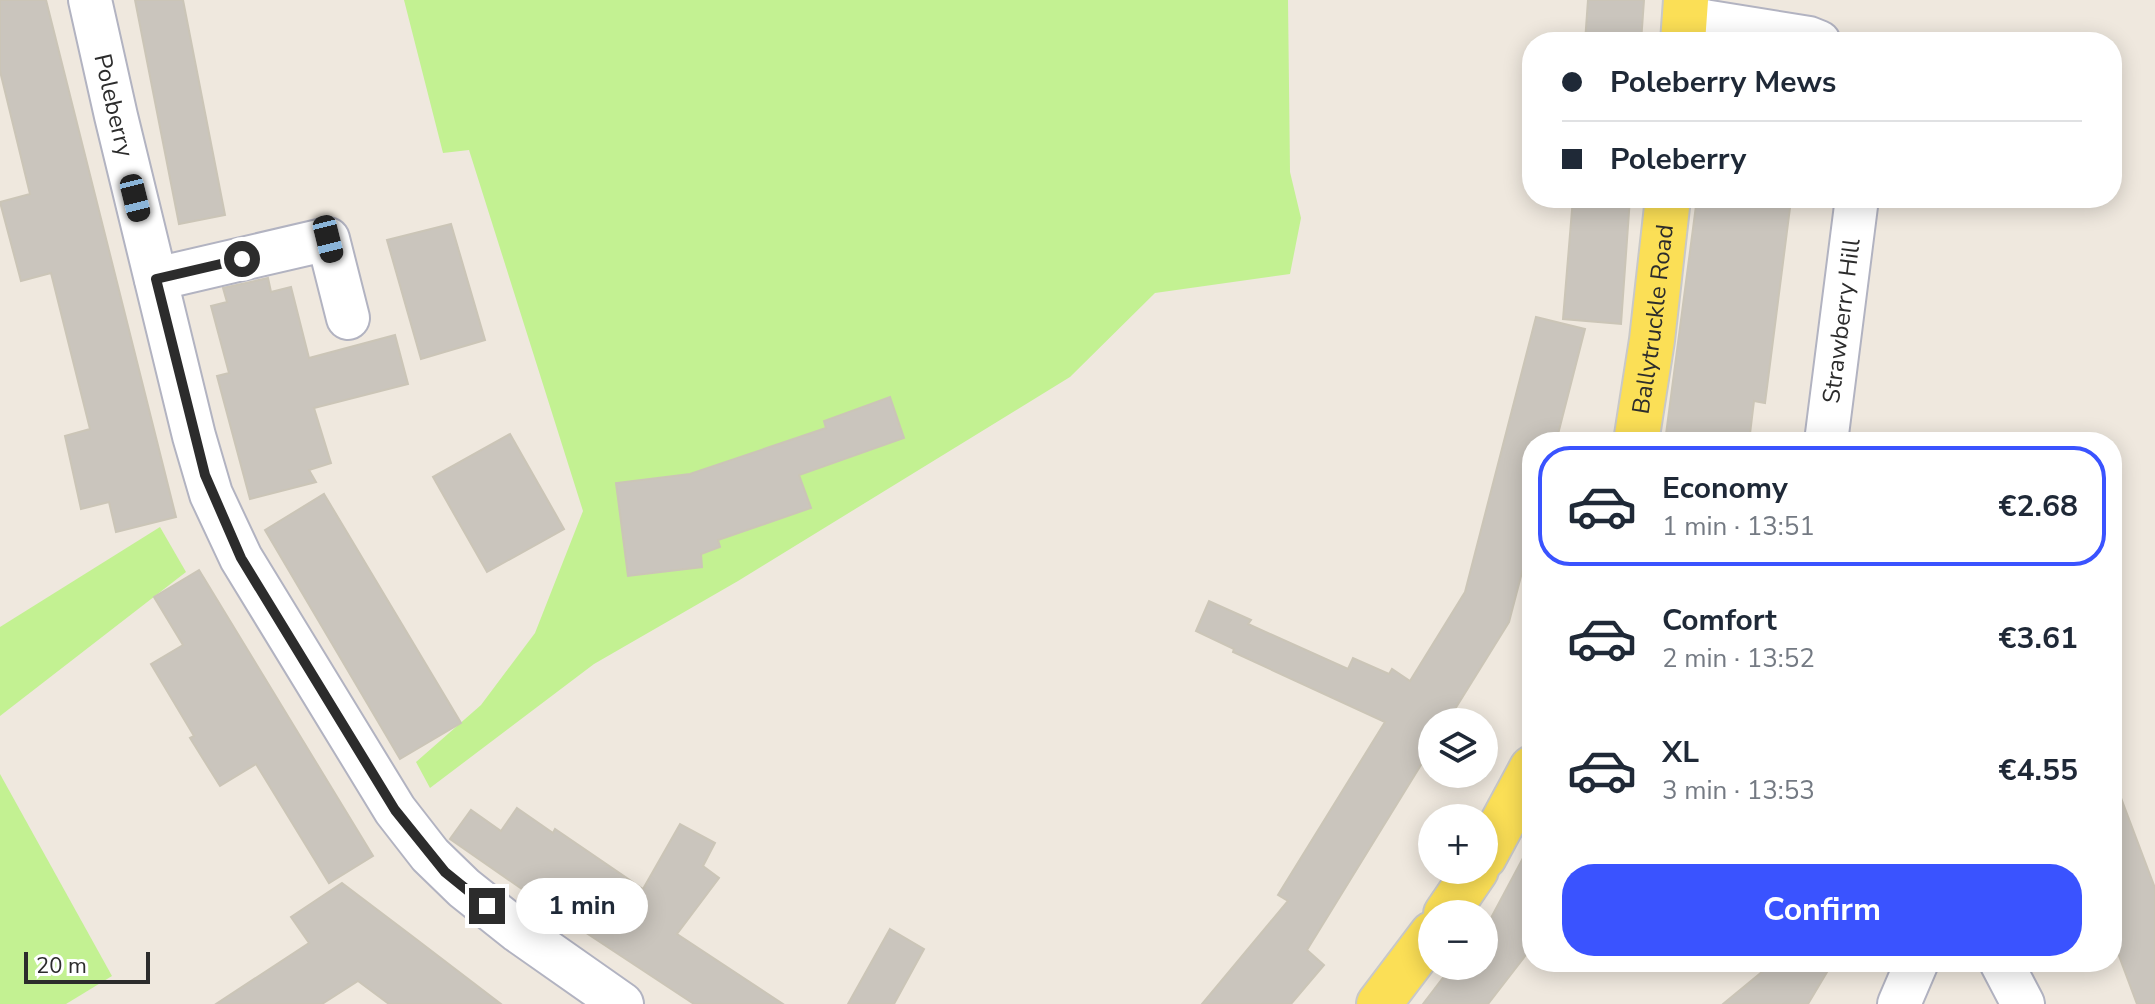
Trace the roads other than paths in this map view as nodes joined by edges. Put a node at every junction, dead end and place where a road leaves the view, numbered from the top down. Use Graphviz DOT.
graph roads {
  1 [pos="90,0"];
  2 [pos="1685,20"];
  3 [pos="1768,32"];
  4 [pos="1667,208"];
  5 [pos="1856,208"];
  6 [pos="156,279"];
  7 [pos="348,318"];
  8 [pos="1638,432"];
  9 [pos="1827,432"];
  10 [pos="1522,787"];
  11 [pos="1498,831"];
  12 [pos="1418,952"];
  13 [pos="1913,972"];
  14 [pos="2006,972"];
  15 [pos="622,1004"];
  16 [pos="1379,1004"];
  17 [pos="1899,1004"];
  18 [pos="2023,1004"];
  1 -- 6 [label="street, Poleberry"];
  2 -- 3 [label="street"];
  4 -- 8 [label="main road, Ballytruckle Road"];
  5 -- 9 [label="street, Strawberry Hill"];
  6 -- 7 [label="street"];
  6 -- 15 [label="street, Poleberry"];
  10 -- 11 [label="main road"];
  12 -- 16 [label="main road"];
  13 -- 17 [label="street"];
  14 -- 18 [label="street"];
}
